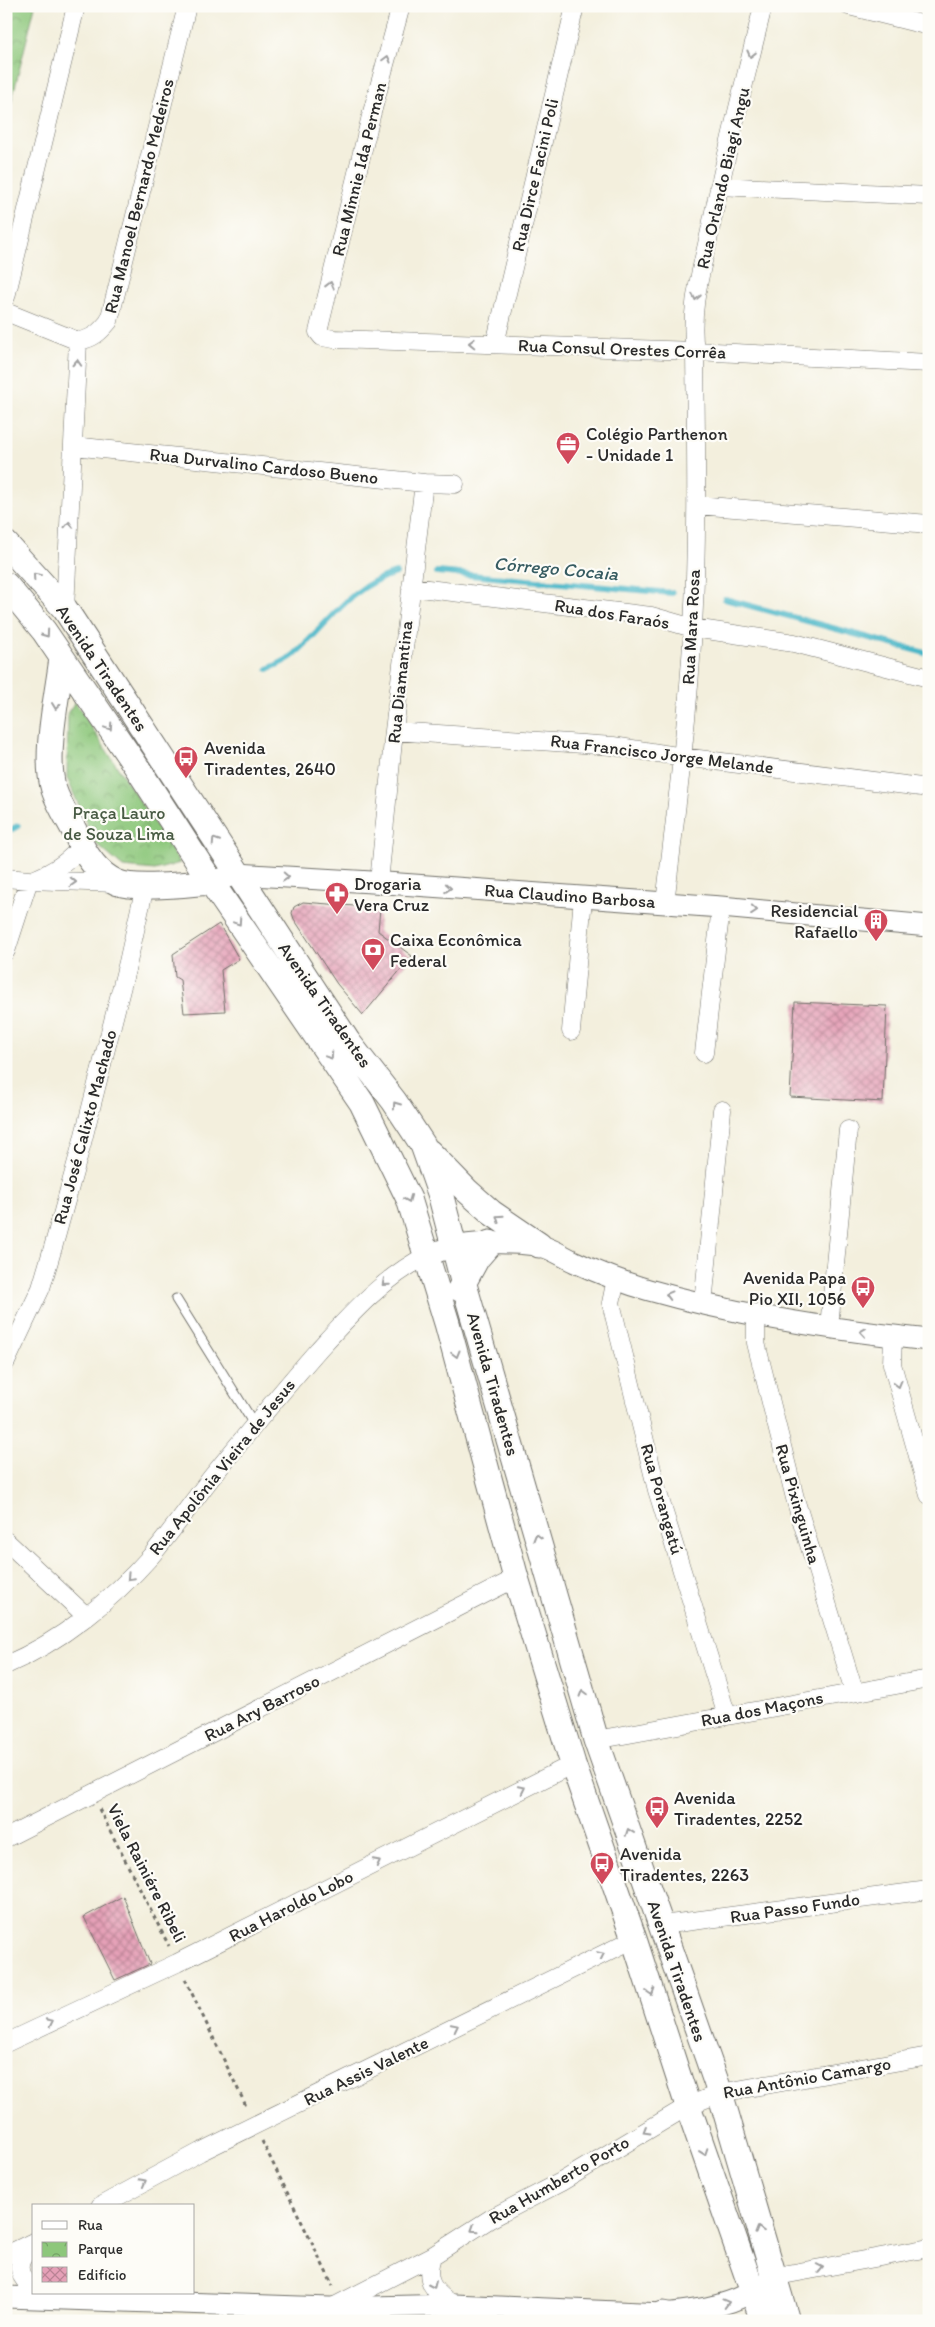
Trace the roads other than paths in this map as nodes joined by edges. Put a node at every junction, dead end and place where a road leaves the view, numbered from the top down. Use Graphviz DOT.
graph roads {
  1 [pos="76,6"];
  2 [pos="187,6"];
  3 [pos="402,6"];
  4 [pos="575,6"];
  5 [pos="763,6"];
  6 [pos="849,6"];
  7 [pos="929,26"];
  8 [pos="719,186"];
  9 [pos="929,196"];
  10 [pos="6,297"];
  11 [pos="6,312"];
  12 [pos="318,332"];
  13 [pos="78,341"];
  14 [pos="495,344"];
  15 [pos="695,351"];
  16 [pos="929,363"];
  17 [pos="73,446"];
  18 [pos="424,483"];
  19 [pos="455,484"];
  20 [pos="697,505"];
  21 [pos="929,524"];
  22 [pos="6,544"];
  23 [pos="6,585"];
  24 [pos="410,587"];
  25 [pos="65,609"];
  26 [pos="693,628"];
  27 [pos="62,658"];
  28 [pos="929,678"];
  29 [pos="394,731"];
  30 [pos="683,756"];
  31 [pos="929,788"];
  32 [pos="82,846"];
  33 [pos="237,874"];
  34 [pos="6,878"];
  35 [pos="29,880"];
  36 [pos="211,882"];
  37 [pos="379,882"];
  38 [pos="118,883"];
  39 [pos="145,886"];
  40 [pos="583,898"];
  41 [pos="665,903"];
  42 [pos="721,907"];
  43 [pos="929,926"];
  44 [pos="6,951"];
  45 [pos="571,1031"];
  46 [pos="704,1053"];
  47 [pos="722,1110"];
  48 [pos="848,1130"];
  49 [pos="423,1145"];
  50 [pos="490,1243"];
  51 [pos="454,1246"];
  52 [pos="539,1246"];
  53 [pos="426,1256"];
  54 [pos="616,1279"];
  55 [pos="463,1281"];
  56 [pos="176,1299"];
  57 [pos="703,1304"];
  58 [pos="756,1314"];
  59 [pos="447,1323"];
  60 [pos="829,1327"];
  61 [pos="893,1336"];
  62 [pos="929,1340"];
  63 [pos="6,1362"];
  64 [pos="254,1424"];
  65 [pos="927,1485"];
  66 [pos="6,1541"];
  67 [pos="516,1578"];
  68 [pos="86,1616"];
  69 [pos="6,1665"];
  70 [pos="929,1679"];
  71 [pos="854,1691"];
  72 [pos="727,1716"];
  73 [pos="596,1740"];
  74 [pos="573,1764"];
  75 [pos="6,1838"];
  76 [pos="929,1890"];
  77 [pos="662,1925"];
  78 [pos="634,1939"];
  79 [pos="6,2043"];
  80 [pos="929,2056"];
  81 [pos="720,2093"];
  82 [pos="688,2106"];
  83 [pos="104,2204"];
  84 [pos="32,2244"];
  85 [pos="32,2245"];
  86 [pos="929,2248"];
  87 [pos="6,2255"];
  88 [pos="432,2256"];
  89 [pos="772,2277"];
  90 [pos="32,2289"];
  91 [pos="32,2294"];
  92 [pos="57,2294"];
  93 [pos="752,2294"];
  94 [pos="6,2297"];
  95 [pos="454,2305"];
  96 [pos="330,2308"];
  97 [pos="663,2314"];
  98 [pos="692,2321"];
  99 [pos="763,2321"];
  100 [pos="787,2321"];
  1 -- 10 [label="street"];
  2 -- 13 [label="street, Rua Manoel Bernardo Medeiros"];
  12 -- 3 [label="street, Rua Minnie Ida Perman, one-way"];
  4 -- 14 [label="street, Rua Dirce Facini Poli"];
  5 -- 8 [label="street, Rua Orlando Biagi Angu, one-way"];
  6 -- 7 [label="street"];
  8 -- 9 [label="street"];
  8 -- 15 [label="street, Rua Orlando Biagi Angu, one-way"];
  11 -- 13 [label="street"];
  14 -- 12 [label="street, Rua Consul Orestes Corrêa, one-way"];
  17 -- 13 [label="street, one-way"];
  14 -- 15 [label="street, Rua Consul Orestes Corrêa"];
  15 -- 16 [label="street, Rua Consul Orestes Corrêa"];
  15 -- 20 [label="street, Rua Mara Rosa"];
  17 -- 18 [label="street, Rua Durvalino Cardoso Bueno"];
  25 -- 17 [label="street, one-way"];
  18 -- 19 [label="street, Rua Durvalino Cardoso Bueno"];
  18 -- 24 [label="street, Rua Diamantina"];
  20 -- 21 [label="street"];
  20 -- 26 [label="street, Rua Mara Rosa"];
  25 -- 22 [label="main road, Avenida Tiradentes, one-way"];
  23 -- 27 [label="main road, Avenida Tiradentes, one-way"];
  24 -- 26 [label="street, Rua dos Faraós"];
  24 -- 29 [label="street, Rua Diamantina"];
  33 -- 25 [label="main road, Avenida Tiradentes, one-way"];
  26 -- 28 [label="street, Rua dos Faraós"];
  26 -- 30 [label="street, Rua Mara Rosa"];
  27 -- 32 [label="main road, one-way"];
  27 -- 36 [label="main road, Avenida Tiradentes, one-way"];
  29 -- 30 [label="street, Rua Francisco Jorge Melande"];
  29 -- 37 [label="street, Rua Diamantina"];
  30 -- 31 [label="street, Rua Francisco Jorge Melande"];
  30 -- 41 [label="street, Rua Mara Rosa"];
  32 -- 35 [label="street"];
  32 -- 38 [label="main road"];
  33 -- 36 [label="street, Rua Claudino Barbosa"];
  33 -- 37 [label="street, Rua Claudino Barbosa, one-way"];
  49 -- 33 [label="main road, Avenida Tiradentes, one-way"];
  34 -- 35 [label="street"];
  35 -- 38 [label="street, one-way"];
  35 -- 44 [label="street"];
  36 -- 39 [label="main road"];
  36 -- 53 [label="main road, Avenida Tiradentes, one-way"];
  37 -- 40 [label="street, Rua Claudino Barbosa, one-way"];
  38 -- 39 [label="main road"];
  39 -- 63 [label="street, Rua José Calixto Machado"];
  40 -- 41 [label="street, Rua Claudino Barbosa"];
  40 -- 45 [label="street"];
  41 -- 42 [label="street, Rua Claudino Barbosa"];
  42 -- 43 [label="street, Rua Claudino Barbosa, one-way"];
  42 -- 46 [label="street"];
  47 -- 57 [label="street"];
  48 -- 60 [label="street"];
  49 -- 51 [label="main road, Avenida Tiradentes"];
  52 -- 49 [label="main road, one-way"];
  50 -- 51 [label="street"];
  50 -- 52 [label="street"];
  50 -- 55 [label="main road"];
  51 -- 53 [label="street"];
  51 -- 55 [label="main road, Avenida Tiradentes"];
  52 -- 54 [label="street"];
  53 -- 59 [label="main road, Avenida Tiradentes"];
  53 -- 64 [label="street, Rua Apolônia Vieira de Jesus, one-way"];
  57 -- 54 [label="street, one-way"];
  54 -- 72 [label="street, Rua Porangatú"];
  55 -- 59 [label="main road"];
  73 -- 55 [label="main road, Avenida Tiradentes, one-way"];
  56 -- 64 [label="lane"];
  57 -- 58 [label="street"];
  58 -- 60 [label="street"];
  58 -- 71 [label="street, Rua Pixinguinha"];
  59 -- 67 [label="main road, Avenida Tiradentes, one-way"];
  61 -- 60 [label="street, one-way"];
  61 -- 62 [label="street"];
  61 -- 65 [label="street, one-way"];
  64 -- 68 [label="street, Rua Apolônia Vieira de Jesus, one-way"];
  66 -- 68 [label="street"];
  67 -- 74 [label="main road, Avenida Tiradentes"];
  67 -- 75 [label="street, Rua Ary Barroso"];
  68 -- 69 [label="street, Rua Apolônia Vieira de Jesus"];
  70 -- 71 [label="street, Rua dos Maçons"];
  71 -- 72 [label="street, Rua dos Maçons"];
  72 -- 73 [label="street, Rua dos Maçons"];
  77 -- 73 [label="main road, Avenida Tiradentes, one-way"];
  74 -- 78 [label="main road, Avenida Tiradentes"];
  79 -- 74 [label="street, Rua Haroldo Lobo, one-way"];
  76 -- 77 [label="street, Rua Passo Fundo"];
  77 -- 81 [label="main road, Avenida Tiradentes"];
  78 -- 82 [label="main road, Avenida Tiradentes, one-way"];
  83 -- 78 [label="street, Rua Assis Valente, one-way"];
  80 -- 81 [label="street, Rua Antônio Camargo"];
  81 -- 82 [label="street, Rua Antônio Camargo"];
  89 -- 81 [label="main road, Avenida Tiradentes, one-way"];
  82 -- 88 [label="street, Rua Humberto Porto, one-way"];
  82 -- 93 [label="main road, Avenida Tiradentes, one-way"];
  84 -- 87 [label="street"];
  85 -- 90 [label="street"];
  89 -- 86 [label="street, one-way"];
  88 -- 95 [label="street, one-way"];
  88 -- 96 [label="street, Rua Humberto Porto"];
  89 -- 93 [label="street"];
  89 -- 100 [label="main road, Avenida Tiradentes"];
  91 -- 94 [label="street"];
  92 -- 96 [label="street"];
  97 -- 93 [label="street, one-way"];
  93 -- 99 [label="main road, Avenida Tiradentes"];
  95 -- 96 [label="street"];
  95 -- 97 [label="street"];
  97 -- 98 [label="main road"];
}
